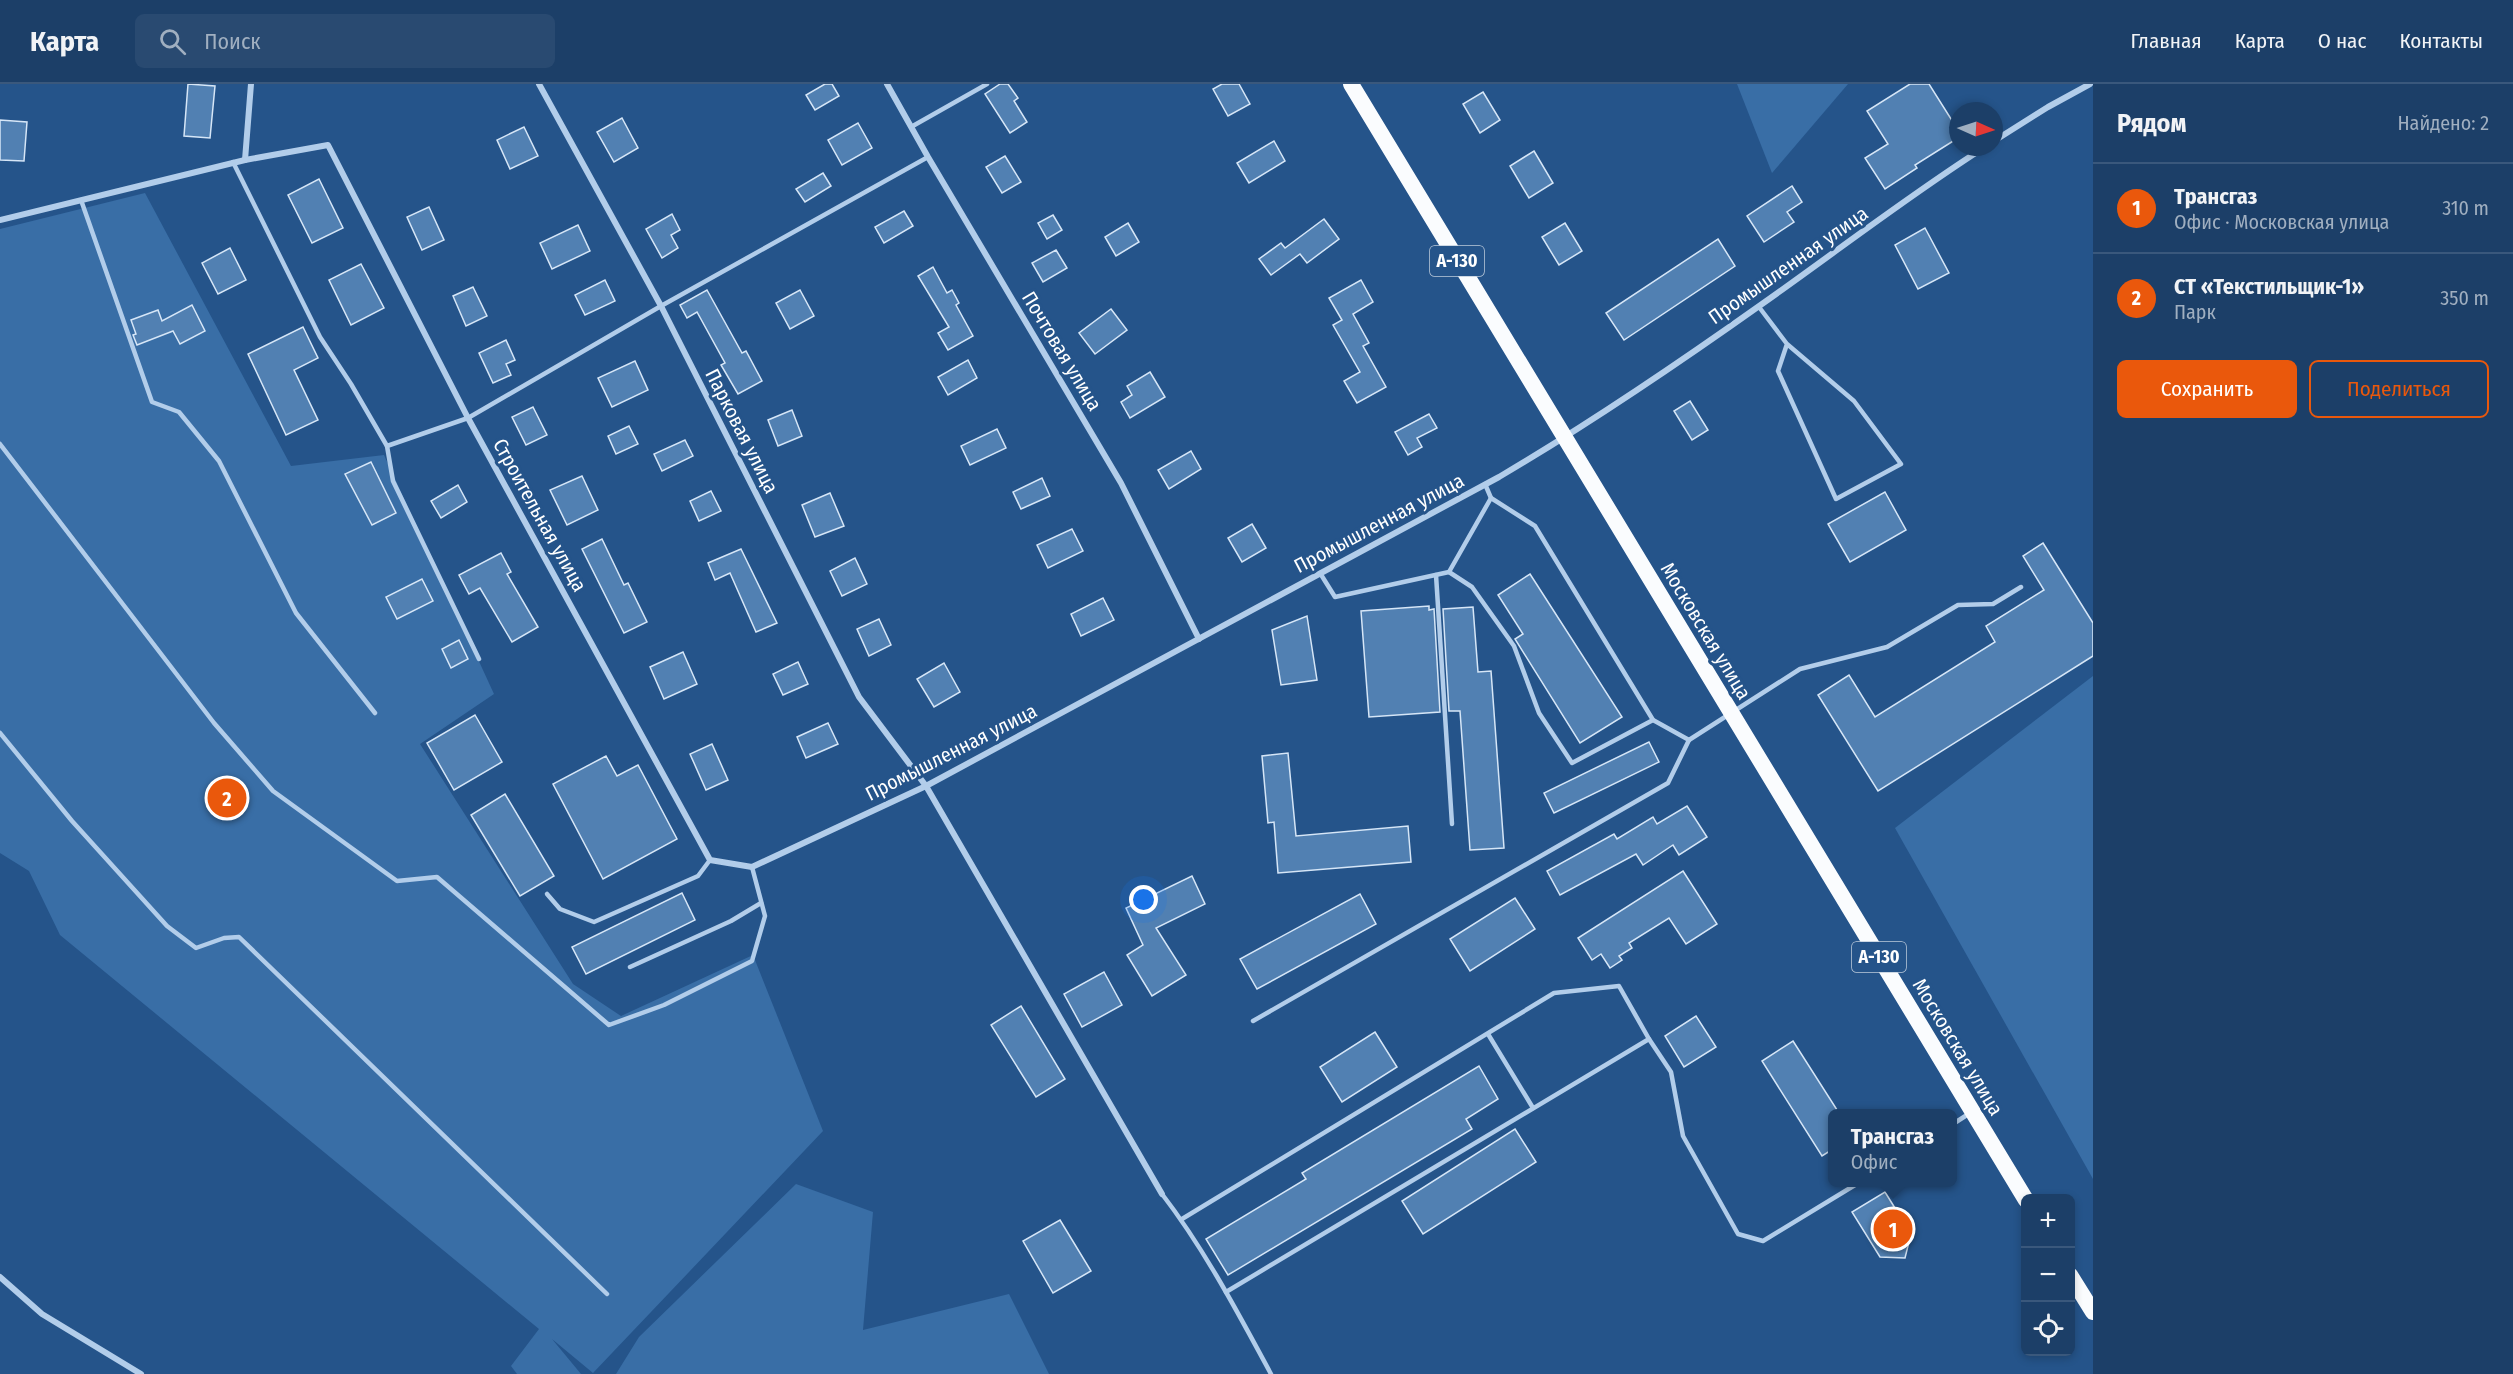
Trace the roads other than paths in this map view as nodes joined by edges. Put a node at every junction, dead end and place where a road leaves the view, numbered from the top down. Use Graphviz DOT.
graph roads {
  1 [pos="251,84"];
  2 [pos="539,84"];
  3 [pos="887,84"];
  4 [pos="987,84"];
  5 [pos="1351,84"];
  6 [pos="2090,84"];
  7 [pos="911,127"];
  8 [pos="2003,135"];
  9 [pos="1971,156"];
  10 [pos="928,157"];
  11 [pos="246,160"];
  12 [pos="233,162"];
  13 [pos="81,200"];
  14 [pos="0,220"];
  15 [pos="661,306"];
  16 [pos="1759,307"];
  17 [pos="1787,344"];
  18 [pos="468,418"];
  19 [pos="1564,439"];
  20 [pos="0,444"];
  21 [pos="387,446"];
  22 [pos="1485,484"];
  23 [pos="1491,498"];
  24 [pos="1449,572"];
  25 [pos="1320,573"];
  26 [pos="1436,574"];
  27 [pos="2021,587"];
  28 [pos="1199,639"];
  29 [pos="478,659"];
  30 [pos="375,713"];
  31 [pos="1732,714"];
  32 [pos="1653,720"];
  33 [pos="0,733"];
  34 [pos="1689,740"];
  35 [pos="926,786"];
  36 [pos="1452,824"];
  37 [pos="710,861"];
  38 [pos="752,867"];
  39 [pos="547,894"];
  40 [pos="761,903"];
  41 [pos="630,967"];
  42 [pos="1253,1021"];
  43 [pos="1488,1034"];
  44 [pos="1649,1039"];
  45 [pos="1533,1108"];
  46 [pos="1972,1112"];
  47 [pos="1957,1121"];
  48 [pos="1852,1187"];
  49 [pos="1162,1194"];
  50 [pos="2021,1194"];
  51 [pos="1182,1219"];
  52 [pos="0,1277"];
  53 [pos="2075,1283"];
  54 [pos="1226,1292"];
  55 [pos="607,1294"];
  56 [pos="2093,1312"];
  57 [pos="141,1374"];
  58 [pos="1271,1374"];
  1 -- 11 [label="street"];
  2 -- 15 [label="street, Парковая улица"];
  3 -- 7 [label="street, Почтовая улица"];
  4 -- 7 [label="lane"];
  5 -- 19 [label="highway, Московская улица / А-130"];
  6 -- 8 [label="street"];
  7 -- 10 [label="street, Почтовая улица"];
  9 -- 16 [label="street, Промышленная улица"];
  10 -- 15 [label="lane"];
  10 -- 28 [label="street, Почтовая улица"];
  11 -- 12 [label="street"];
  11 -- 18 [label="street, Строительная улица"];
  12 -- 13 [label="street"];
  12 -- 21 [label="lane"];
  13 -- 14 [label="street"];
  13 -- 30 [label="lane"];
  15 -- 18 [label="lane"];
  15 -- 35 [label="street, Парковая улица"];
  16 -- 17 [label="lane"];
  16 -- 19 [label="street, Промышленная улица"];
  17 -- 17 [label="lane"];
  18 -- 21 [label="lane"];
  18 -- 37 [label="street, Строительная улица"];
  19 -- 22 [label="street, Промышленная улица"];
  19 -- 31 [label="highway, Московская улица / А-130"];
  20 -- 40 [label="lane"];
  21 -- 29 [label="lane"];
  22 -- 23 [label="lane"];
  22 -- 25 [label="street, Промышленная улица"];
  23 -- 24 [label="lane"];
  23 -- 32 [label="lane"];
  24 -- 26 [label="lane"];
  24 -- 32 [label="lane"];
  25 -- 26 [label="lane"];
  25 -- 28 [label="street, Промышленная улица"];
  26 -- 36 [label="lane"];
  27 -- 31 [label="lane"];
  28 -- 35 [label="street, Промышленная улица"];
  31 -- 34 [label="lane"];
  31 -- 46 [label="highway, Московская улица / А-130"];
  32 -- 34 [label="lane"];
  33 -- 55 [label="lane"];
  34 -- 42 [label="lane"];
  35 -- 38 [label="street, Промышленная улица"];
  35 -- 49 [label="street, Парковая улица"];
  37 -- 38 [label="street"];
  37 -- 39 [label="lane"];
  38 -- 40 [label="lane"];
  40 -- 41 [label="lane"];
  43 -- 44 [label="lane"];
  43 -- 45 [label="lane"];
  43 -- 51 [label="lane"];
  44 -- 45 [label="lane"];
  44 -- 48 [label="lane"];
  45 -- 54 [label="lane"];
  46 -- 47 [label="lane"];
  46 -- 50 [label="highway, Московская улица / А-130"];
  49 -- 51 [label="lane"];
  51 -- 54 [label="lane"];
  52 -- 57 [label="street"];
  53 -- 56 [label="highway"];
  54 -- 58 [label="lane"];
}
